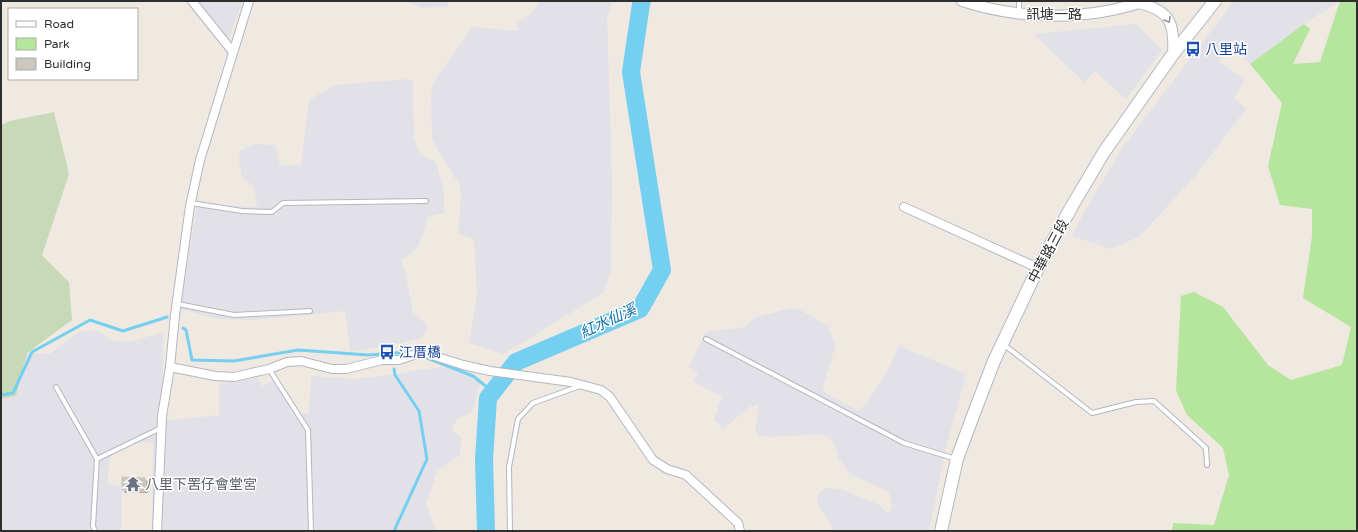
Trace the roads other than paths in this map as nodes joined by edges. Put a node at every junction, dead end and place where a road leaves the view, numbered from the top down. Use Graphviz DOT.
graph roads {
  1 [pos="192,1"];
  2 [pos="249,1"];
  3 [pos="962,1"];
  4 [pos="1019,1"];
  5 [pos="1215,1"];
  6 [pos="1142,2"];
  7 [pos="1019,14"];
  8 [pos="233,52"];
  9 [pos="1173,54"];
  10 [pos="426,201"];
  11 [pos="190,203"];
  12 [pos="904,207"];
  13 [pos="1038,268"];
  14 [pos="178,304"];
  15 [pos="310,311"];
  16 [pos="706,339"];
  17 [pos="1003,344"];
  18 [pos="170,367"];
  19 [pos="268,369"];
  20 [pos="583,385"];
  21 [pos="56,387"];
  22 [pos="161,428"];
  23 [pos="97,459"];
  24 [pos="957,460"];
  25 [pos="1208,465"];
  26 [pos="95,531"];
  27 [pos="157,531"];
  28 [pos="311,531"];
  29 [pos="510,531"];
  30 [pos="740,531"];
  31 [pos="941,531"];
  1 -- 8 [label="street"];
  2 -- 8 [label="street"];
  3 -- 7 [label="street, 訊塘一路"];
  4 -- 7 [label="lane"];
  5 -- 9 [label="main road, 中華路三段"];
  6 -- 7 [label="street, 訊塘一路"];
  6 -- 9 [label="street, one-way"];
  8 -- 11 [label="street"];
  9 -- 13 [label="main road, 中華路三段"];
  10 -- 11 [label="lane"];
  11 -- 14 [label="street"];
  12 -- 13 [label="street"];
  13 -- 17 [label="main road, 中華路三段"];
  14 -- 15 [label="lane"];
  14 -- 18 [label="street"];
  16 -- 24 [label="lane"];
  17 -- 24 [label="main road, 中華路三段"];
  17 -- 25 [label="lane"];
  18 -- 19 [label="street"];
  18 -- 22 [label="street"];
  19 -- 20 [label="street"];
  19 -- 28 [label="lane"];
  20 -- 29 [label="lane"];
  20 -- 30 [label="street"];
  21 -- 23 [label="lane"];
  22 -- 23 [label="lane"];
  22 -- 27 [label="street"];
  23 -- 26 [label="lane"];
  24 -- 31 [label="main road, 中華路三段"];
}
